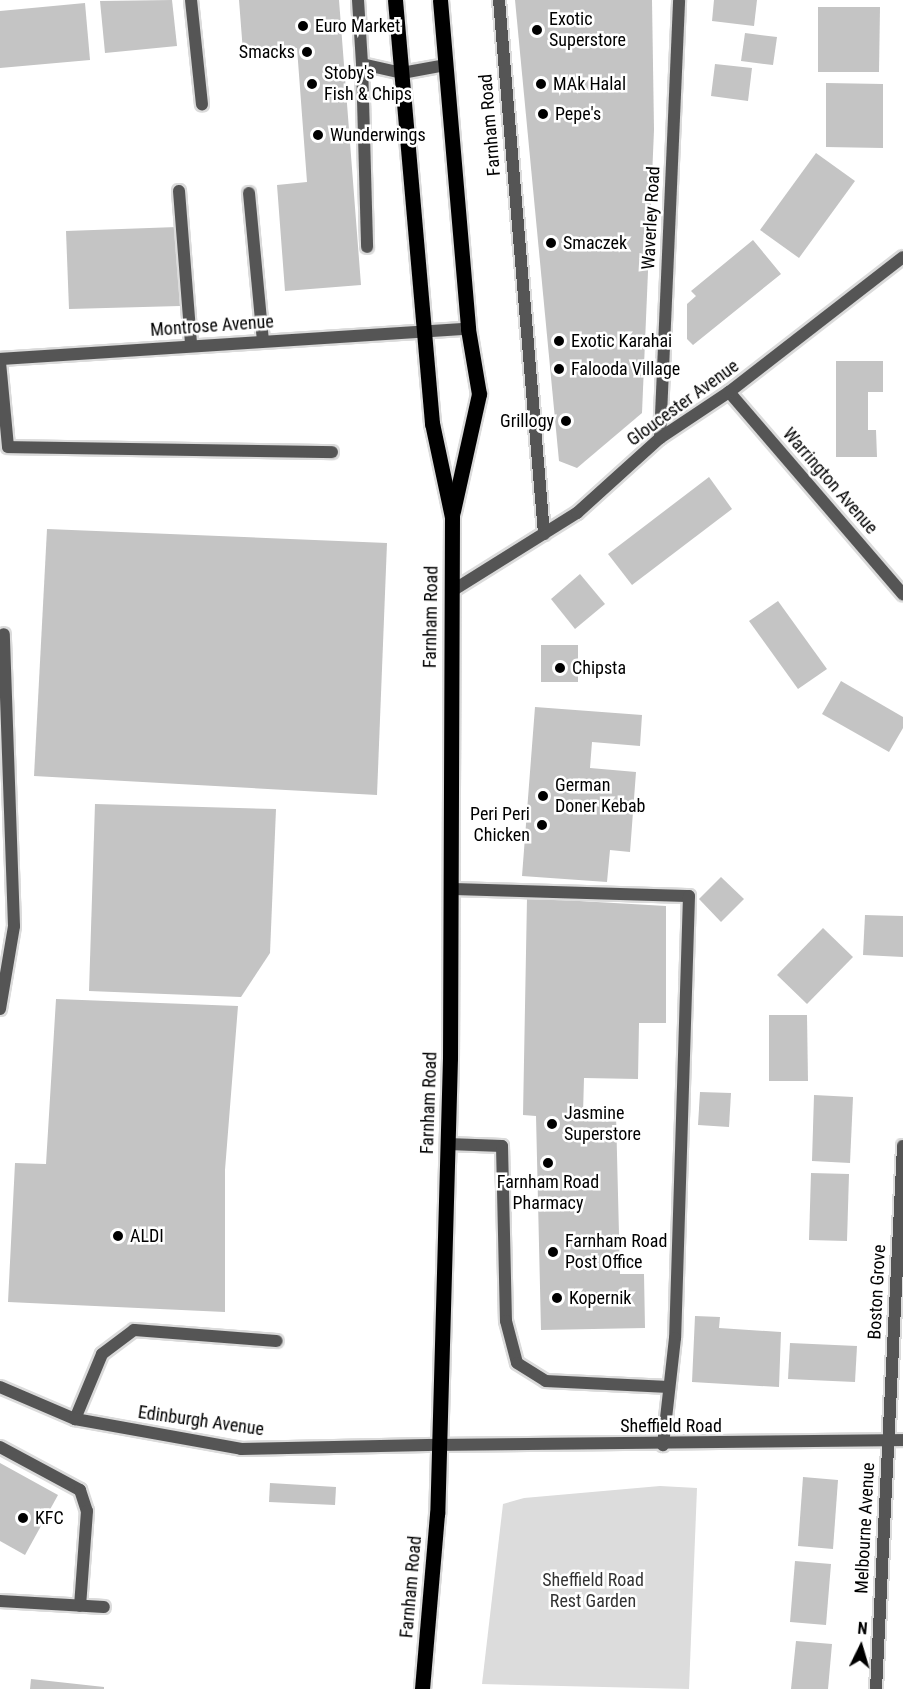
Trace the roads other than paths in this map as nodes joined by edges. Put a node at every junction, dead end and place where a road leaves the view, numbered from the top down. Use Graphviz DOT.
graph roads {
  1 [pos="191,0"];
  2 [pos="358,0"];
  3 [pos="395,0"];
  4 [pos="440,0"];
  5 [pos="499,0"];
  6 [pos="679,0"];
  7 [pos="362,64"];
  8 [pos="446,65"];
  9 [pos="402,73"];
  10 [pos="202,104"];
  11 [pos="179,191"];
  12 [pos="249,193"];
  13 [pos="367,247"];
  14 [pos="903,257"];
  15 [pos="468,329"];
  16 [pos="428,333"];
  17 [pos="263,340"];
  18 [pos="192,345"];
  19 [pos="0,360"];
  20 [pos="729,392"];
  21 [pos="660,438"];
  22 [pos="332,452"];
  23 [pos="452,517"];
  24 [pos="544,534"];
  25 [pos="452,591"];
  26 [pos="903,594"];
  27 [pos="4,634"];
  28 [pos="451,889"];
  29 [pos="0,1009"];
  30 [pos="448,1144"];
  31 [pos="903,1146"];
  32 [pos="277,1341"];
  33 [pos="668,1387"];
  34 [pos="0,1388"];
  35 [pos="75,1419"];
  36 [pos="887,1440"];
  37 [pos="903,1440"];
  38 [pos="439,1445"];
  39 [pos="663,1445"];
  40 [pos="0,1447"];
  41 [pos="0,1601"];
  42 [pos="80,1606"];
  43 [pos="104,1607"];
  44 [pos="422,1689"];
  45 [pos="876,1689"];
  1 -- 10 [label="street"];
  2 -- 7 [label="street"];
  3 -- 9 [label="main road, Farnham Road"];
  4 -- 8 [label="main road, Farnham Road"];
  5 -- 24 [label="street, Farnham Road"];
  6 -- 21 [label="street, Waverley Road"];
  7 -- 9 [label="street"];
  7 -- 13 [label="street"];
  8 -- 9 [label="street"];
  8 -- 15 [label="main road, Farnham Road"];
  9 -- 16 [label="main road, Farnham Road"];
  11 -- 18 [label="street"];
  12 -- 17 [label="street"];
  14 -- 20 [label="street, Gloucester Avenue"];
  15 -- 16 [label="street, Montrose Avenue"];
  15 -- 23 [label="main road, Farnham Road"];
  16 -- 17 [label="street, Montrose Avenue"];
  16 -- 23 [label="main road, Farnham Road"];
  17 -- 18 [label="street, Montrose Avenue"];
  18 -- 19 [label="street, Montrose Avenue"];
  19 -- 22 [label="street"];
  20 -- 21 [label="street, Gloucester Avenue"];
  20 -- 26 [label="street, Warrington Avenue"];
  21 -- 24 [label="street, Gloucester Avenue"];
  23 -- 25 [label="main road, Farnham Road"];
  24 -- 25 [label="street, Gloucester Avenue"];
  25 -- 28 [label="main road, Farnham Road"];
  27 -- 29 [label="street"];
  28 -- 30 [label="main road, Farnham Road"];
  28 -- 33 [label="street"];
  30 -- 33 [label="street"];
  30 -- 38 [label="main road, Farnham Road"];
  31 -- 36 [label="street, Boston Grove"];
  32 -- 35 [label="street"];
  33 -- 39 [label="street"];
  34 -- 35 [label="street, Edinburgh Avenue"];
  35 -- 38 [label="street, Edinburgh Avenue"];
  36 -- 37 [label="street, Sheffield Road"];
  36 -- 39 [label="street, Sheffield Road"];
  36 -- 45 [label="street, Melbourne Avenue"];
  38 -- 39 [label="street, Sheffield Road"];
  38 -- 44 [label="main road, Farnham Road"];
  40 -- 42 [label="street"];
  41 -- 42 [label="street"];
  42 -- 43 [label="street"];
}
